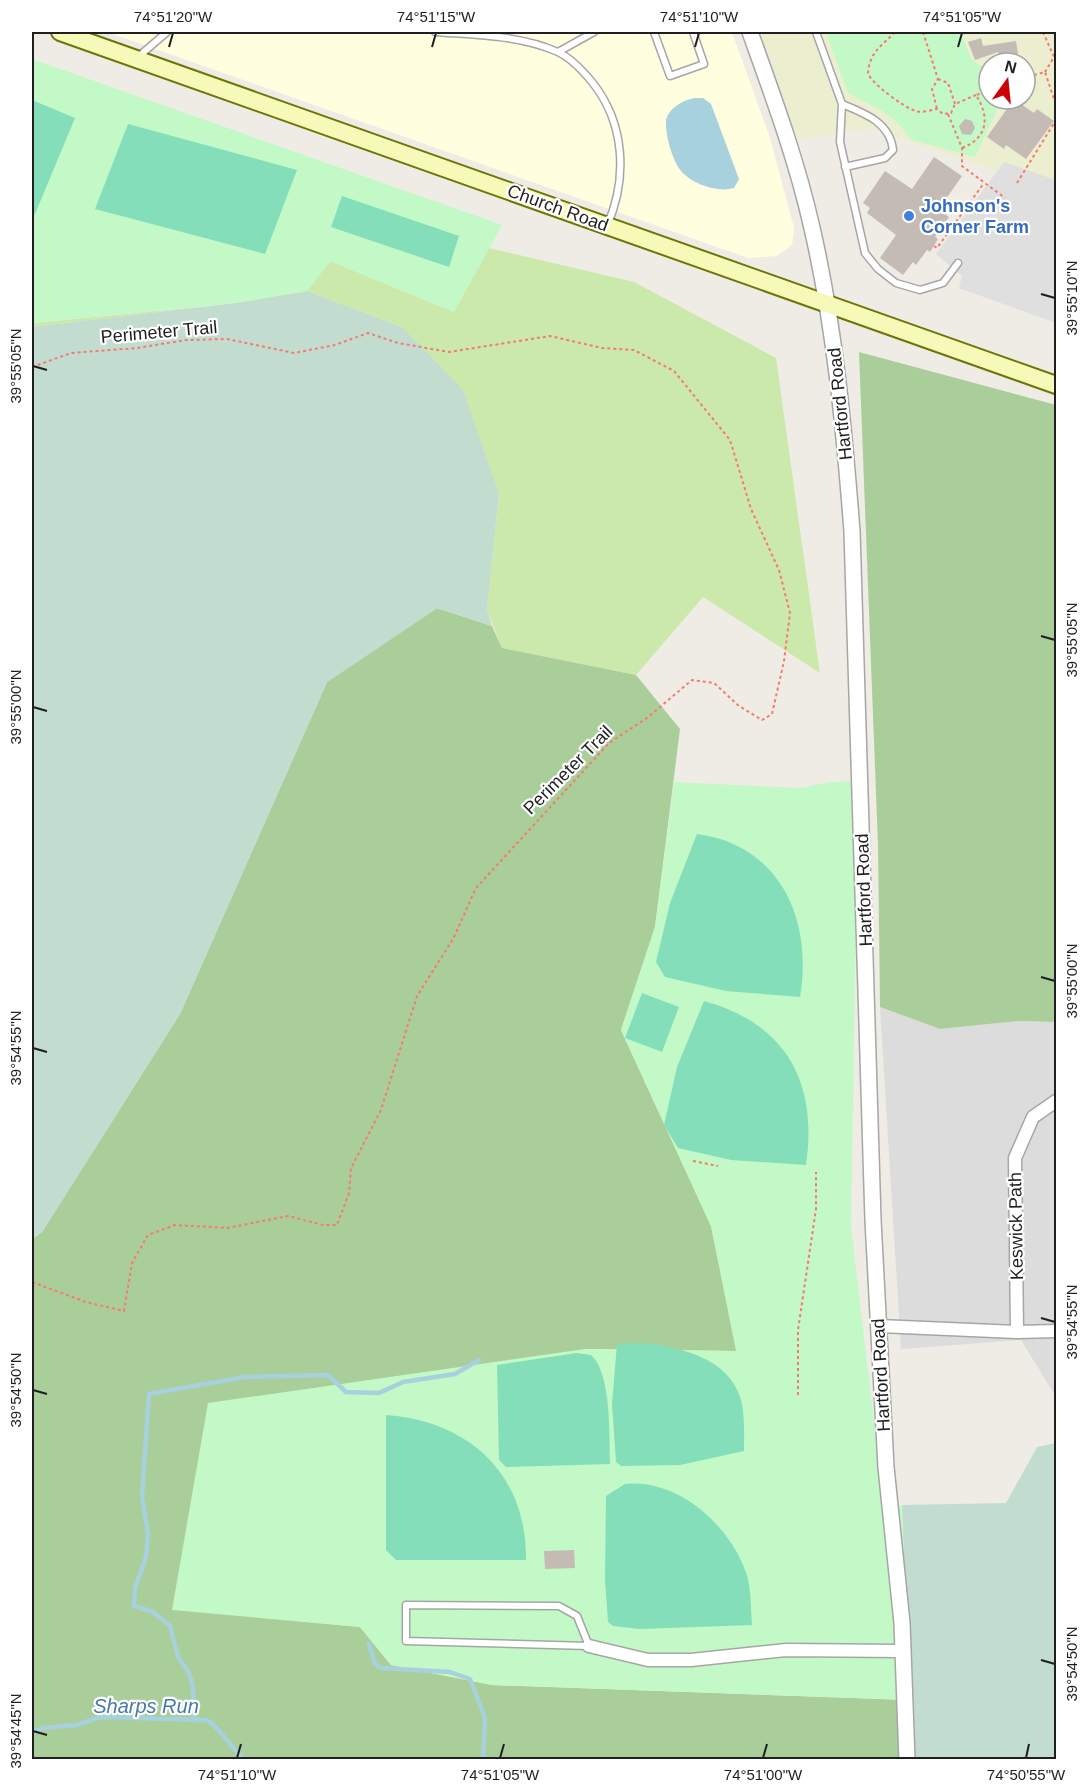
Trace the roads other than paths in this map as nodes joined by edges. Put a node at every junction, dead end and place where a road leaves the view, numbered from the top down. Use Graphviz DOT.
graph roads {
  1 [pos="60,32"];
  2 [pos="167,32"];
  3 [pos="435,32"];
  4 [pos="594,32"];
  5 [pos="654,32"];
  6 [pos="693,32"];
  7 [pos="750,32"];
  8 [pos="816,32"];
  9 [pos="558,52"];
  10 [pos="136,59"];
  11 [pos="842,104"];
  12 [pos="845,167"];
  13 [pos="607,226"];
  14 [pos="958,263"];
  15 [pos="826,303"];
  16 [pos="1056,385"];
  17 [pos="1056,1101"];
  18 [pos="879,1326"];
  19 [pos="1056,1331"];
  20 [pos="1017,1332"];
  21 [pos="589,1646"];
  22 [pos="903,1651"];
  23 [pos="908,1760"];
  1 -- 10 [label="main road, Church Road"];
  2 -- 10 [label="lane"];
  3 -- 9 [label="lane"];
  4 -- 9 [label="lane"];
  5 -- 6 [label="lane"];
  7 -- 15 [label="street, Hartford Road"];
  8 -- 11 [label="lane"];
  9 -- 13 [label="lane"];
  10 -- 13 [label="main road, Church Road"];
  11 -- 12 [label="lane"];
  11 -- 12 [label="lane"];
  12 -- 14 [label="lane"];
  13 -- 15 [label="main road, Church Road"];
  15 -- 16 [label="main road, Church Road"];
  15 -- 18 [label="street, Hartford Road"];
  17 -- 20 [label="street, Keswick Path"];
  18 -- 20 [label="street"];
  18 -- 22 [label="street, Hartford Road"];
  19 -- 20 [label="street"];
  21 -- 21 [label="lane"];
  21 -- 22 [label="street"];
  22 -- 23 [label="street, Hartford Road"];
}
